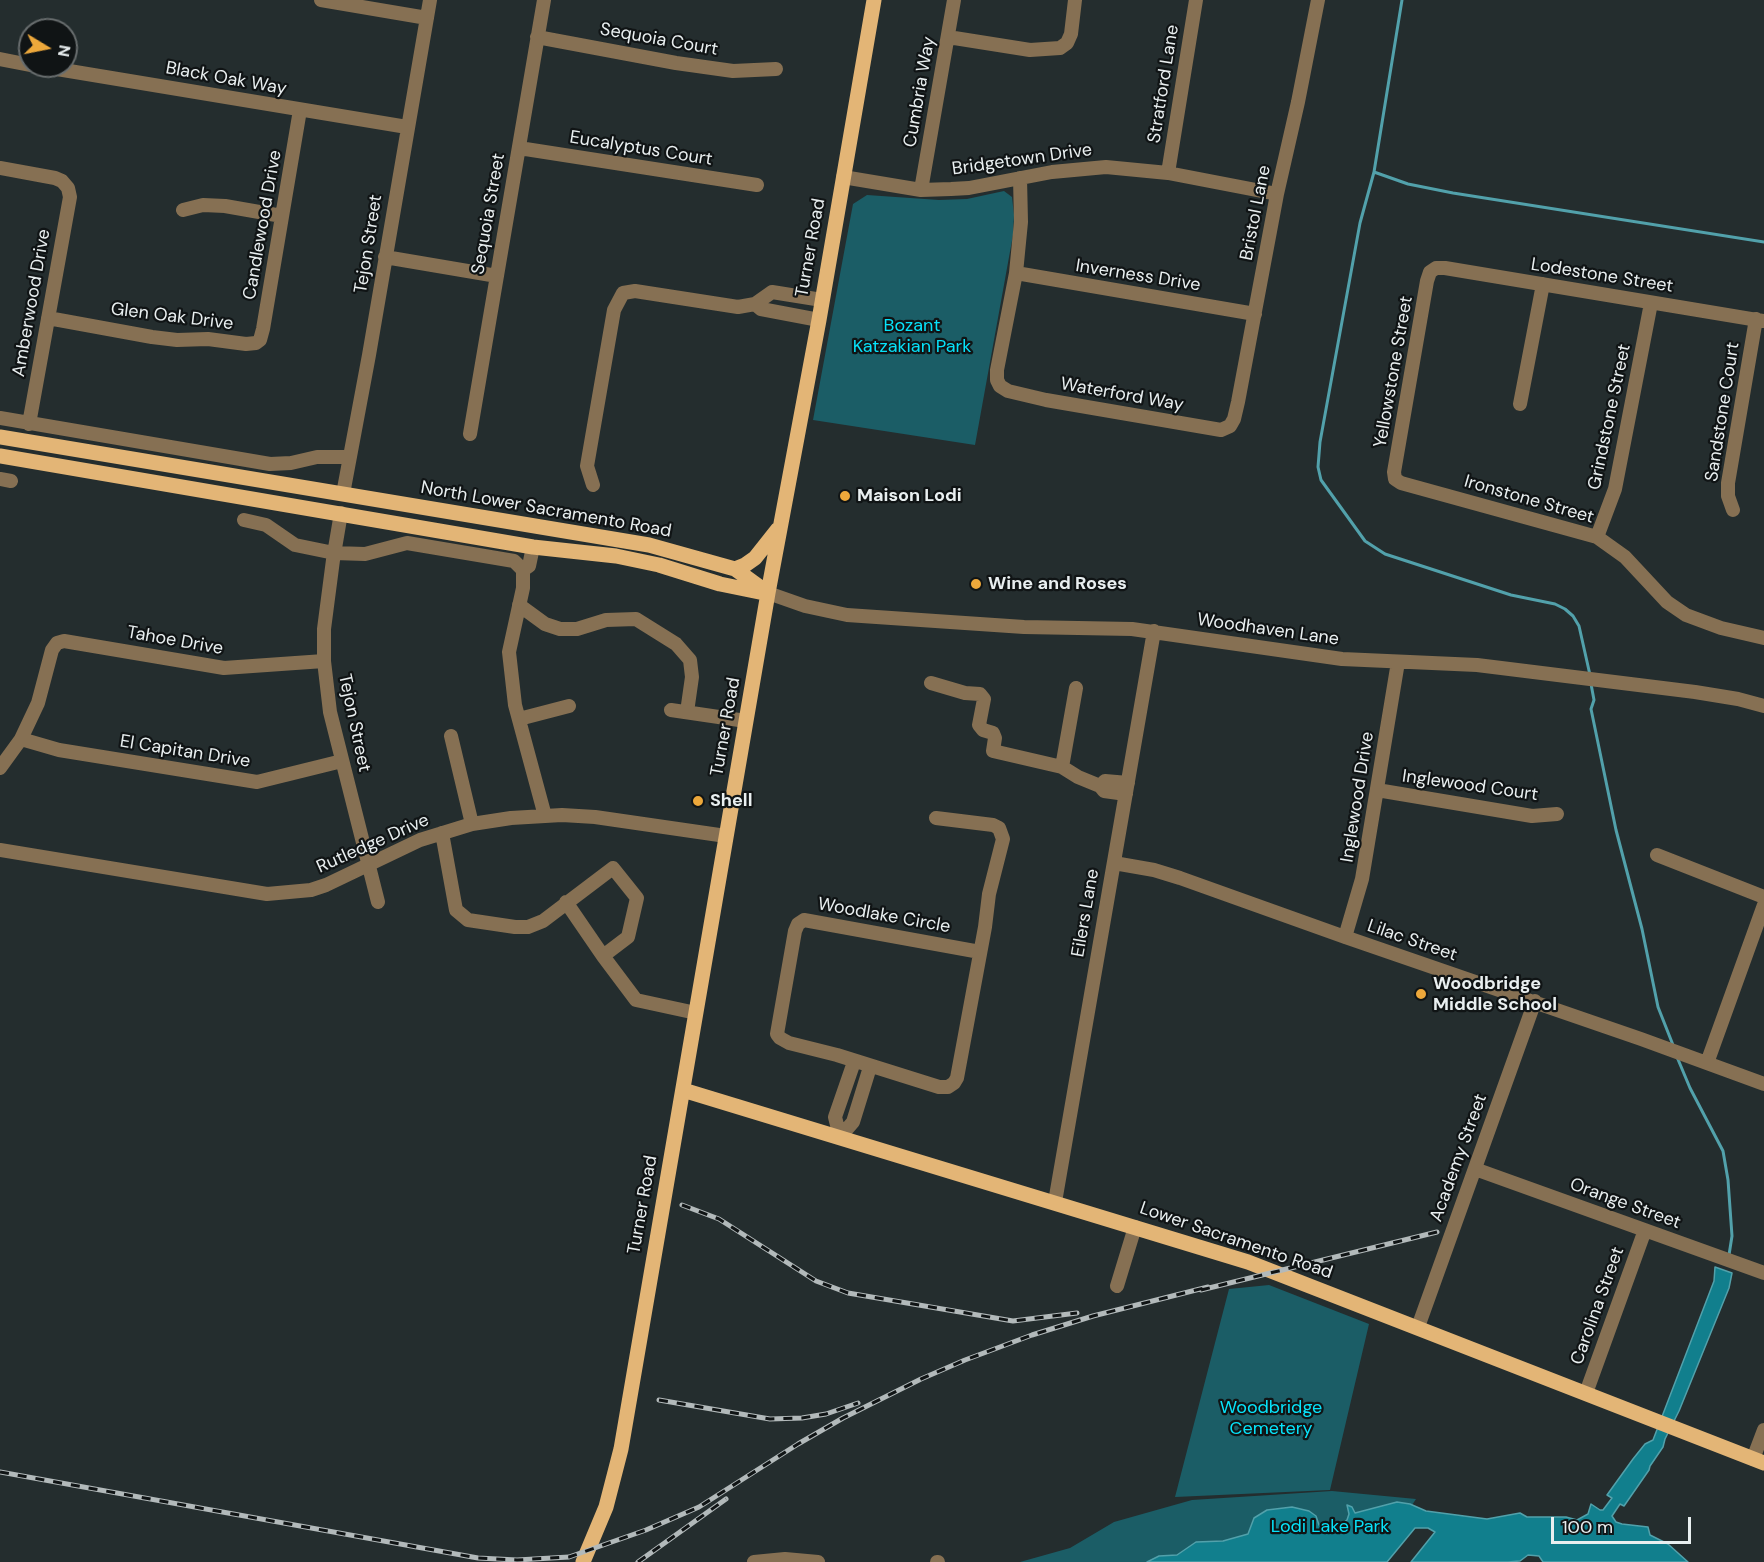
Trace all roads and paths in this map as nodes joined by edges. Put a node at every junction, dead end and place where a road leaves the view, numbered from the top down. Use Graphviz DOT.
graph roads {
  1 [pos="321,0"];
  2 [pos="430,0"];
  3 [pos="544,0"];
  4 [pos="874,0"];
  5 [pos="954,0"];
  6 [pos="1076,0"];
  7 [pos="1196,0"];
  8 [pos="1317,3"];
  9 [pos="427,18"];
  10 [pos="537,37"];
  11 [pos="948,37"];
  12 [pos="0,59"];
  13 [pos="18,62"];
  14 [pos="776,69"];
  15 [pos="78,73"];
  16 [pos="300,110"];
  17 [pos="407,127"];
  18 [pos="519,148"];
  19 [pos="0,168"];
  20 [pos="1168,173"];
  21 [pos="843,177"];
  22 [pos="1020,178"];
  23 [pos="758,185"];
  24 [pos="921,190"];
  25 [pos="1277,194"];
  26 [pos="183,210"];
  27 [pos="282,216"];
  28 [pos="385,257"];
  29 [pos="1434,270"];
  30 [pos="1016,273"];
  31 [pos="497,276"];
  32 [pos="1542,284"];
  33 [pos="782,293"];
  34 [pos="822,300"];
  35 [pos="1651,303"];
  36 [pos="755,304"];
  37 [pos="779,312"];
  38 [pos="1255,314"];
  39 [pos="48,318"];
  40 [pos="819,320"];
  41 [pos="1760,320"];
  42 [pos="256,344"];
  43 [pos="1520,404"];
  44 [pos="0,418"];
  45 [pos="29,424"];
  46 [pos="1230,426"];
  47 [pos="470,434"];
  48 [pos="0,436"];
  49 [pos="0,456"];
  50 [pos="350,458"];
  51 [pos="1398,481"];
  52 [pos="593,485"];
  53 [pos="343,494"];
  54 [pos="256,500"];
  55 [pos="438,510"];
  56 [pos="1733,510"];
  57 [pos="341,513"];
  58 [pos="244,520"];
  59 [pos="780,527"];
  60 [pos="1597,537"];
  61 [pos="533,547"];
  62 [pos="334,553"];
  63 [pos="735,569"];
  64 [pos="523,570"];
  65 [pos="768,593"];
  66 [pos="519,605"];
  67 [pos="1154,631"];
  68 [pos="1764,638"];
  69 [pos="324,661"];
  70 [pos="1398,662"];
  71 [pos="931,683"];
  72 [pos="1076,688"];
  73 [pos="568,705"];
  74 [pos="1764,706"];
  75 [pos="671,710"];
  76 [pos="687,712"];
  77 [pos="519,718"];
  78 [pos="746,721"];
  79 [pos="451,736"];
  80 [pos="21,739"];
  81 [pos="342,761"];
  82 [pos="1062,767"];
  83 [pos="0,768"];
  84 [pos="1127,788"];
  85 [pos="1377,790"];
  86 [pos="1557,814"];
  87 [pos="545,816"];
  88 [pos="936,818"];
  89 [pos="472,824"];
  90 [pos="442,833"];
  91 [pos="726,836"];
  92 [pos="0,850"];
  93 [pos="1657,855"];
  94 [pos="1114,863"];
  95 [pos="368,864"];
  96 [pos="1764,897"];
  97 [pos="378,902"];
  98 [pos="566,902"];
  99 [pos="1764,905"];
  100 [pos="1345,937"];
  101 [pos="980,952"];
  102 [pos="603,956"];
  103 [pos="1535,1002"];
  104 [pos="696,1013"];
  105 [pos="854,1062"];
  106 [pos="1707,1063"];
  107 [pos="870,1066"];
  108 [pos="1764,1084"];
  109 [pos="682,1090"];
  110 [pos="840,1137"];
  111 [pos="1475,1169"];
  112 [pos="1055,1202"];
  113 [pos="1135,1227"];
  114 [pos="1645,1230"];
  115 [pos="1764,1274"];
  116 [pos="1117,1286"];
  117 [pos="1418,1327"];
  118 [pos="1586,1393"];
  119 [pos="1764,1430"];
  120 [pos="1759,1461"];
  121 [pos="583,1562"];
  122 [pos="754,1562"];
  123 [pos="818,1562"];
  1 -- 9 [label="street"];
  2 -- 9 [label="street, Tejon Street"];
  3 -- 10 [label="street, Sequoia Street"];
  4 -- 21 [label="main road, Turner Road"];
  5 -- 11 [label="street, Cumbria Way"];
  6 -- 11 [label="street"];
  7 -- 20 [label="street, Stratford Lane"];
  8 -- 25 [label="street, Bristol Lane"];
  9 -- 17 [label="street, Tejon Street"];
  10 -- 14 [label="street, Sequoia Court"];
  10 -- 18 [label="street, Sequoia Street"];
  11 -- 24 [label="street, Cumbria Way"];
  12 -- 13 [label="street"];
  15 -- 16 [label="street, Black Oak Way"];
  16 -- 17 [label="street, Black Oak Way"];
  16 -- 27 [label="street, Candlewood Drive"];
  17 -- 28 [label="street, Tejon Street"];
  18 -- 23 [label="street, Eucalyptus Court"];
  18 -- 31 [label="street, Sequoia Street"];
  19 -- 39 [label="street, Amberwood Drive"];
  20 -- 22 [label="street, Bridgetown Drive"];
  20 -- 25 [label="street, Bridgetown Drive"];
  21 -- 24 [label="street, Bridgetown Drive"];
  21 -- 34 [label="main road, Turner Road"];
  22 -- 24 [label="street, Bridgetown Drive"];
  22 -- 30 [label="street"];
  25 -- 38 [label="street, Bristol Lane"];
  26 -- 27 [label="street"];
  27 -- 42 [label="street, Candlewood Drive"];
  28 -- 31 [label="street"];
  28 -- 50 [label="street, Tejon Street"];
  29 -- 32 [label="street, Lodestone Street"];
  29 -- 51 [label="street, Yellowstone Street"];
  30 -- 38 [label="street, Inverness Drive"];
  30 -- 46 [label="street, Waterford Way"];
  31 -- 47 [label="street, Sequoia Street"];
  32 -- 35 [label="street, Lodestone Street"];
  32 -- 43 [label="street"];
  33 -- 34 [label="street"];
  33 -- 36 [label="street"];
  33 -- 37 [label="street"];
  34 -- 40 [label="main road, Turner Road"];
  35 -- 41 [label="street, Lodestone Street"];
  35 -- 60 [label="street, Grindstone Street"];
  36 -- 37 [label="street"];
  36 -- 52 [label="street"];
  37 -- 40 [label="street"];
  38 -- 46 [label="street, Bristol Lane"];
  39 -- 42 [label="street, Glen Oak Drive"];
  39 -- 45 [label="street, Amberwood Drive"];
  40 -- 59 [label="main road, Turner Road"];
  41 -- 56 [label="street, Sandstone Court"];
  44 -- 45 [label="street"];
  45 -- 50 [label="street"];
  48 -- 53 [label="main road, North Lower Sacramento Road"];
  49 -- 54 [label="main road, North Lower Sacramento Road"];
  50 -- 53 [label="street, Tejon Street"];
  51 -- 60 [label="street, Ironstone Street"];
  53 -- 54 [label="main road"];
  53 -- 55 [label="main road, North Lower Sacramento Road"];
  54 -- 57 [label="main road, North Lower Sacramento Road"];
  55 -- 57 [label="main road"];
  55 -- 63 [label="main road, North Lower Sacramento Road"];
  57 -- 61 [label="main road, North Lower Sacramento Road"];
  57 -- 62 [label="street, Tejon Street"];
  58 -- 62 [label="street"];
  59 -- 63 [label="main road"];
  59 -- 65 [label="main road, Turner Road"];
  60 -- 68 [label="street, Ironstone Street"];
  61 -- 64 [label="street"];
  61 -- 65 [label="main road, North Lower Sacramento Road"];
  62 -- 64 [label="street"];
  62 -- 69 [label="street, Tejon Street"];
  63 -- 65 [label="main road, North Lower Sacramento Road"];
  64 -- 66 [label="street"];
  65 -- 67 [label="street, Woodhaven Lane"];
  65 -- 78 [label="main road, Turner Road"];
  66 -- 76 [label="street"];
  66 -- 77 [label="street"];
  67 -- 70 [label="street, Woodhaven Lane"];
  67 -- 84 [label="street, Eilers Lane"];
  69 -- 80 [label="street, Tahoe Drive"];
  69 -- 81 [label="street, Tejon Street"];
  70 -- 74 [label="street, Woodhaven Lane"];
  70 -- 85 [label="street, Inglewood Drive"];
  71 -- 82 [label="street"];
  72 -- 82 [label="street"];
  73 -- 77 [label="street"];
  75 -- 76 [label="street"];
  76 -- 78 [label="street"];
  77 -- 87 [label="street"];
  78 -- 91 [label="main road, Turner Road"];
  79 -- 89 [label="street"];
  80 -- 81 [label="street, El Capitan Drive"];
  80 -- 83 [label="street"];
  81 -- 95 [label="street, Tejon Street"];
  82 -- 84 [label="street"];
  84 -- 94 [label="street, Eilers Lane"];
  85 -- 86 [label="street, Inglewood Court"];
  85 -- 100 [label="street, Inglewood Drive"];
  87 -- 89 [label="street, Rutledge Drive"];
  87 -- 91 [label="street, Rutledge Drive"];
  88 -- 101 [label="street, Woodlake Circle"];
  89 -- 90 [label="street, Rutledge Drive"];
  90 -- 95 [label="street, Rutledge Drive"];
  90 -- 98 [label="street"];
  91 -- 104 [label="main road, Turner Road"];
  92 -- 95 [label="street, Rutledge Drive"];
  93 -- 96 [label="street"];
  94 -- 100 [label="street, Lilac Street"];
  94 -- 112 [label="street, Eilers Lane"];
  95 -- 97 [label="street, Tejon Street"];
  98 -- 102 [label="street"];
  98 -- 102 [label="street"];
  99 -- 106 [label="street"];
  100 -- 103 [label="street, Lilac Street"];
  101 -- 105 [label="street, Woodlake Circle"];
  101 -- 107 [label="street, Woodlake Circle"];
  102 -- 104 [label="street"];
  103 -- 106 [label="street, Lilac Street"];
  103 -- 111 [label="street, Academy Street"];
  104 -- 109 [label="main road, Turner Road"];
  105 -- 107 [label="street, Woodlake Circle"];
  105 -- 110 [label="street"];
  106 -- 108 [label="street, Lilac Street"];
  107 -- 110 [label="street"];
  109 -- 110 [label="main road, Lower Sacramento Road"];
  109 -- 121 [label="main road, Turner Road"];
  110 -- 112 [label="main road, Lower Sacramento Road"];
  111 -- 114 [label="street, Orange Street"];
  111 -- 117 [label="street, Academy Street"];
  112 -- 113 [label="main road, Lower Sacramento Road"];
  113 -- 116 [label="street"];
  113 -- 117 [label="main road, Lower Sacramento Road"];
  114 -- 115 [label="street, Orange Street"];
  114 -- 118 [label="street, Carolina Street"];
  117 -- 118 [label="main road, Lower Sacramento Road"];
  118 -- 120 [label="main road, Lower Sacramento Road"];
  119 -- 120 [label="street"];
  122 -- 123 [label="street"];
}
